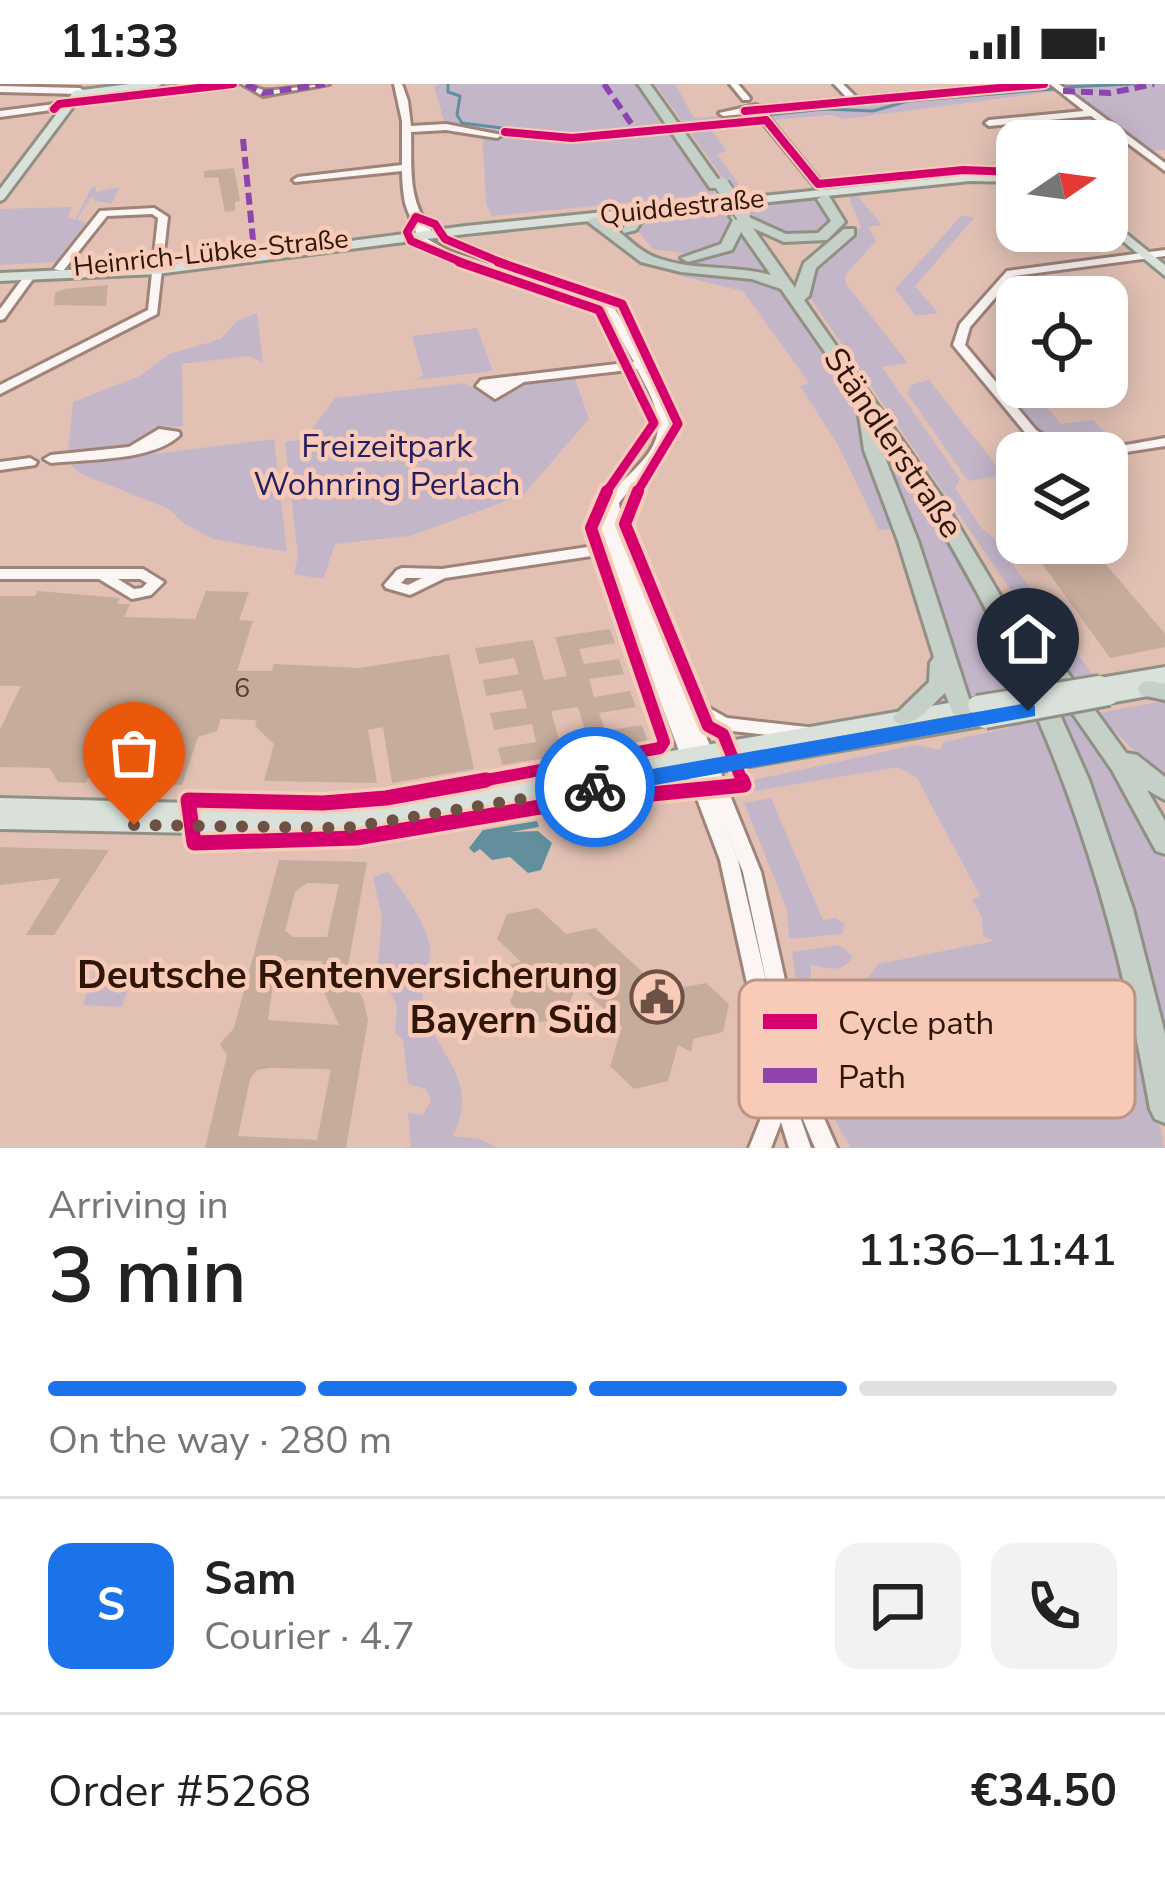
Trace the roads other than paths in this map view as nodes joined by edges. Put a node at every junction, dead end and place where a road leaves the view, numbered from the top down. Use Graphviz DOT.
graph roads {
  1 [pos="226,84"];
  2 [pos="245,84"];
  3 [pos="325,84"];
  4 [pos="398,84"];
  5 [pos="646,84"];
  6 [pos="734,84"];
  7 [pos="838,84"];
  8 [pos="1044,84"];
  9 [pos="1054,84"];
  10 [pos="34,86"];
  11 [pos="167,87"];
  12 [pos="75,90"];
  13 [pos="0,91"];
  14 [pos="133,94"];
  15 [pos="855,101"];
  16 [pos="64,106"];
  17 [pos="755,108"];
  18 [pos="723,113"];
  19 [pos="1093,113"];
  20 [pos="0,115"];
  21 [pos="989,123"];
  22 [pos="408,129"];
  23 [pos="497,135"];
  24 [pos="408,167"];
  25 [pos="1165,168"];
  26 [pos="22,173"];
  27 [pos="0,174"];
  28 [pos="996,175"];
  29 [pos="996,177"];
  30 [pos="298,180"];
  31 [pos="0,197"];
  32 [pos="830,197"];
  33 [pos="573,218"];
  34 [pos="742,218"];
  35 [pos="594,221"];
  36 [pos="620,221"];
  37 [pos="1128,230"];
  38 [pos="423,233"];
  39 [pos="1128,236"];
  40 [pos="1158,256"];
  41 [pos="157,267"];
  42 [pos="58,269"];
  43 [pos="1165,272"];
  44 [pos="0,274"];
  45 [pos="30,276"];
  46 [pos="794,291"];
  47 [pos="0,317"];
  48 [pos="639,365"];
  49 [pos="519,380"];
  50 [pos="0,390"];
  51 [pos="869,403"];
  52 [pos="1165,442"];
  53 [pos="134,449"];
  54 [pos="51,460"];
  55 [pos="30,462"];
  56 [pos="0,466"];
  57 [pos="614,547"];
  58 [pos="0,574"];
  59 [pos="442,574"];
  60 [pos="105,577"];
  61 [pos="940,645"];
  62 [pos="1161,685"];
  63 [pos="687,701"];
  64 [pos="1074,704"];
  65 [pos="975,713"];
  66 [pos="904,718"];
  67 [pos="810,734"];
  68 [pos="700,761"];
  69 [pos="1165,790"];
  70 [pos="0,806"];
  71 [pos="0,821"];
  72 [pos="285,822"];
  73 [pos="1165,844"];
  74 [pos="757,980"];
  75 [pos="775,980"];
  76 [pos="1165,1109"];
  77 [pos="771,1118"];
  78 [pos="790,1118"];
  79 [pos="813,1118"];
  80 [pos="760,1148"];
  81 [pos="800,1148"];
  82 [pos="826,1148"];
  1 -- 11 [label="street"];
  2 -- 3 [label="street"];
  4 -- 22 [label="street"];
  5 -- 34 [label="highway, Ständlerstraße, bridge"];
  6 -- 17 [label="street"];
  7 -- 15 [label="street"];
  8 -- 15 [label="street"];
  9 -- 19 [label="street"];
  10 -- 12 [label="street"];
  10 -- 13 [label="street"];
  11 -- 12 [label="main road"];
  11 -- 14 [label="street"];
  12 -- 13 [label="street"];
  12 -- 16 [label="main road"];
  15 -- 17 [label="street"];
  16 -- 20 [label="street"];
  16 -- 26 [label="main road"];
  17 -- 18 [label="street"];
  17 -- 32 [label="street"];
  19 -- 21 [label="street"];
  19 -- 25 [label="street"];
  22 -- 23 [label="street"];
  22 -- 24 [label="street"];
  24 -- 30 [label="street"];
  24 -- 38 [label="street"];
  26 -- 27 [label="street"];
  26 -- 31 [label="main road"];
  28 -- 32 [label="main road, Quiddestraße"];
  29 -- 32 [label="main road, Quiddestraße"];
  32 -- 34 [label="highway"];
  32 -- 36 [label="main road, Quiddestraße"];
  32 -- 36 [label="main road, Quiddestraße"];
  32 -- 46 [label="highway"];
  33 -- 35 [label="main road"];
  33 -- 36 [label="main road, Quiddestraße"];
  33 -- 38 [label="main road, Quiddestraße"];
  34 -- 36 [label="highway"];
  34 -- 46 [label="highway, Ständlerstraße"];
  35 -- 36 [label="highway"];
  36 -- 38 [label="main road, Quiddestraße"];
  36 -- 46 [label="highway"];
  37 -- 40 [label="main road"];
  38 -- 41 [label="main road, Heinrich-Lübke-Straße"];
  38 -- 48 [label="street"];
  39 -- 40 [label="main road"];
  40 -- 43 [label="main road"];
  40 -- 52 [label="street"];
  41 -- 42 [label="main road, Heinrich-Lübke-Straße"];
  41 -- 42 [label="street"];
  41 -- 45 [label="main road, Heinrich-Lübke-Straße"];
  41 -- 50 [label="street"];
  42 -- 44 [label="main road, Heinrich-Lübke-Straße"];
  44 -- 45 [label="main road, Heinrich-Lübke-Straße"];
  45 -- 47 [label="street"];
  46 -- 51 [label="highway, Ständlerstraße"];
  46 -- 64 [label="highway, Ständlerstraße"];
  48 -- 49 [label="street"];
  48 -- 57 [label="street"];
  51 -- 61 [label="highway"];
  51 -- 76 [label="highway, Ständlerstraße"];
  53 -- 54 [label="street"];
  55 -- 56 [label="street"];
  57 -- 59 [label="street"];
  57 -- 63 [label="street"];
  57 -- 68 [label="street"];
  58 -- 60 [label="street"];
  61 -- 65 [label="highway"];
  61 -- 66 [label="highway"];
  62 -- 64 [label="main road, bridge"];
  63 -- 67 [label="street"];
  63 -- 68 [label="street"];
  64 -- 65 [label="main road, bridge"];
  64 -- 69 [label="highway"];
  64 -- 73 [label="highway, Ständlerstraße"];
  65 -- 66 [label="main road"];
  65 -- 68 [label="main road"];
  66 -- 67 [label="main road"];
  67 -- 68 [label="main road"];
  68 -- 72 [label="main road"];
  68 -- 74 [label="street"];
  68 -- 75 [label="street"];
  70 -- 72 [label="main road"];
  71 -- 72 [label="main road"];
  77 -- 80 [label="street"];
  78 -- 81 [label="street"];
  79 -- 82 [label="street"];
}
